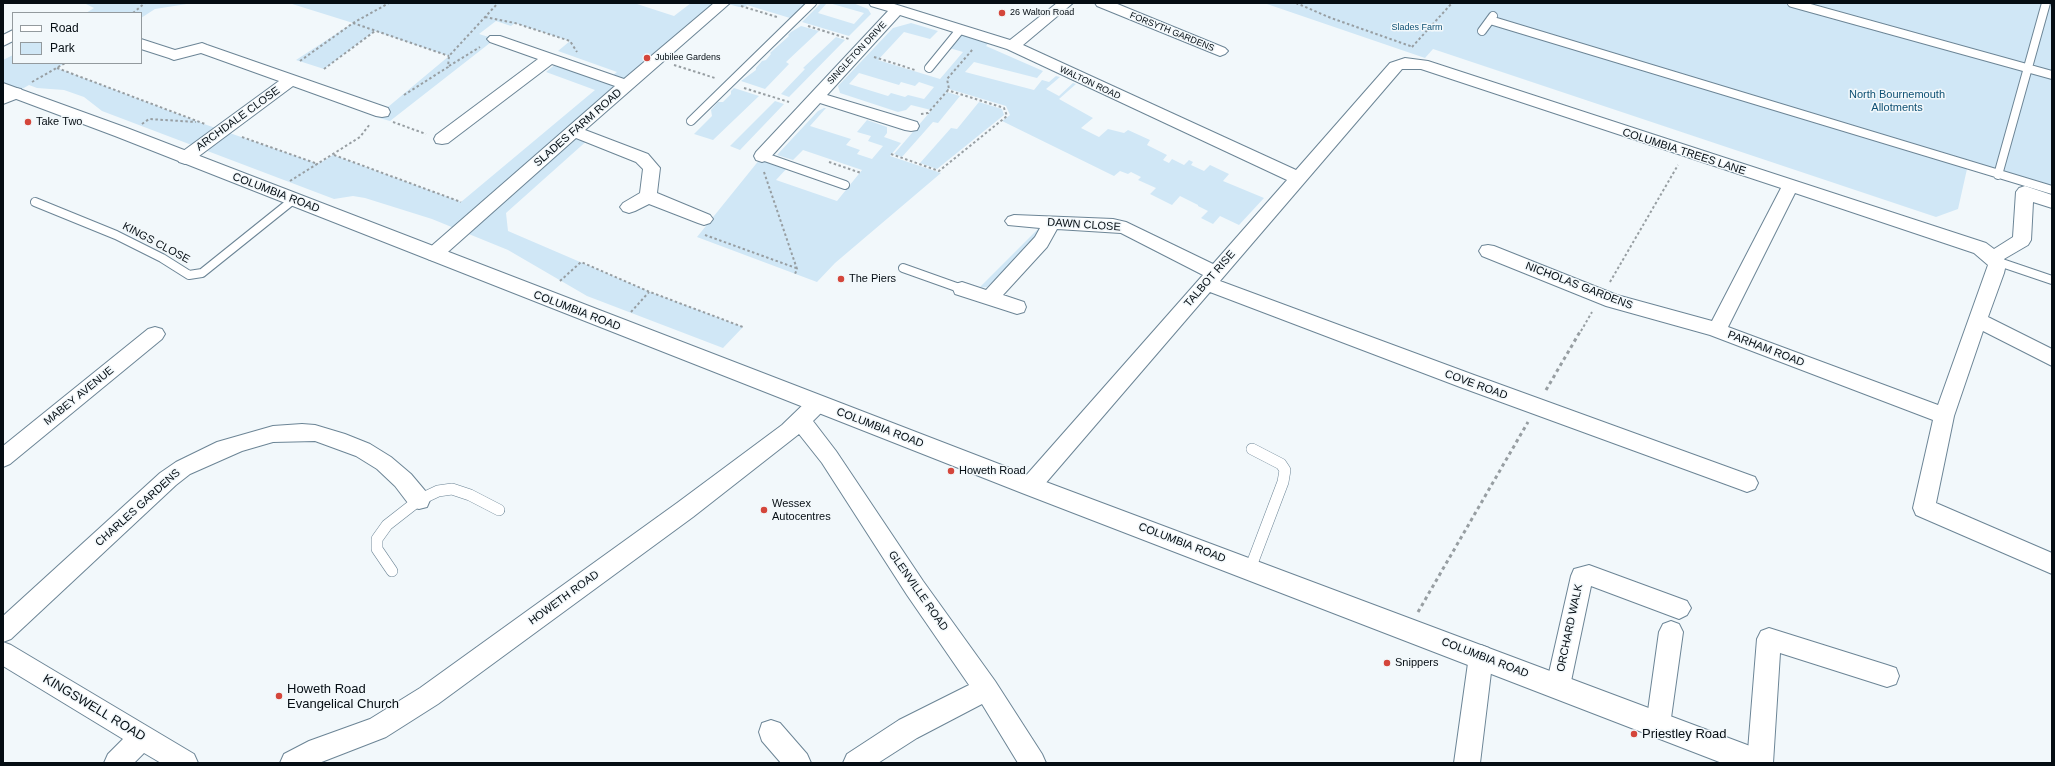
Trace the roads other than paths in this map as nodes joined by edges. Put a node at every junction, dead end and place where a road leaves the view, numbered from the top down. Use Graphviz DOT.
graph roads {
  1 [pos="723,3"];
  2 [pos="812,3"];
  3 [pos="876,3"];
  4 [pos="1066,3"];
  5 [pos="1102,3"];
  6 [pos="1792,3"];
  7 [pos="2046,3"];
  8 [pos="897,10"];
  9 [pos="960,30"];
  10 [pos="1482,31"];
  11 [pos="12,36"];
  12 [pos="495,39"];
  13 [pos="3,41"];
  14 [pos="142,44"];
  15 [pos="1012,46"];
  16 [pos="1220,51"];
  17 [pos="549,59"];
  18 [pos="929,68"];
  19 [pos="2028,69"];
  20 [pos="1390,73"];
  21 [pos="2052,75"];
  22 [pos="291,80"];
  23 [pos="626,85"];
  24 [pos="7,93"];
  25 [pos="816,97"];
  26 [pos="381,118"];
  27 [pos="691,121"];
  28 [pos="912,125"];
  29 [pos="573,132"];
  30 [pos="442,139"];
  31 [pos="762,156"];
  32 [pos="185,158"];
  33 [pos="1998,175"];
  34 [pos="1298,178"];
  35 [pos="845,185"];
  36 [pos="1790,187"];
  37 [pos="2052,190"];
  38 [pos="291,191"];
  39 [pos="649,196"];
  40 [pos="35,202"];
  41 [pos="2052,202"];
  42 [pos="629,207"];
  43 [pos="704,218"];
  44 [pos="1014,222"];
  45 [pos="1052,223"];
  46 [pos="1488,251"];
  47 [pos="434,254"];
  48 [pos="1989,255"];
  49 [pos="903,268"];
  50 [pos="1211,278"];
  51 [pos="2052,280"];
  52 [pos="962,289"];
  53 [pos="989,298"];
  54 [pos="1017,307"];
  55 [pos="1977,320"];
  56 [pos="1717,330"];
  57 [pos="155,334"];
  58 [pos="2052,358"];
  59 [pos="817,404"];
  60 [pos="1944,416"];
  61 [pos="801,421"];
  62 [pos="1252,449"];
  63 [pos="3,458"];
  64 [pos="1747,483"];
  65 [pos="1030,486"];
  66 [pos="419,500"];
  67 [pos="499,510"];
  68 [pos="2052,564"];
  69 [pos="1250,569"];
  70 [pos="392,571"];
  71 [pos="1679,608"];
  72 [pos="3,631"];
  73 [pos="1671,632"];
  74 [pos="3,653"];
  75 [pos="1481,656"];
  76 [pos="1887,676"];
  77 [pos="1558,686"];
  78 [pos="986,689"];
  79 [pos="1658,724"];
  80 [pos="771,732"];
  81 [pos="142,737"];
  82 [pos="117,763"];
  83 [pos="185,763"];
  84 [pos="293,763"];
  85 [pos="798,763"];
  86 [pos="856,763"];
  87 [pos="1033,763"];
  88 [pos="1467,763"];
  89 [pos="1759,763"];
  1 -- 23 [label="street, SLADES FARM ROAD"];
  2 -- 27 [label="lane"];
  3 -- 8 [label="street, WALTON ROAD"];
  4 -- 15 [label="street"];
  5 -- 16 [label="street, FORSYTH GARDENS"];
  6 -- 19 [label="lane"];
  7 -- 19 [label="lane"];
  8 -- 9 [label="street, WALTON ROAD"];
  8 -- 25 [label="street, SINGLETON DRIVE"];
  9 -- 15 [label="street, WALTON ROAD"];
  9 -- 18 [label="lane"];
  10 -- 33 [label="lane"];
  11 -- 13 [label="street"];
  12 -- 17 [label="street"];
  14 -- 22 [label="street, ARCHDALE CLOSE"];
  15 -- 34 [label="street, WALTON ROAD"];
  17 -- 23 [label="street"];
  17 -- 30 [label="street"];
  19 -- 21 [label="lane"];
  19 -- 33 [label="lane"];
  20 -- 34 [label="street, TALBOT RISE"];
  20 -- 36 [label="street, COLUMBIA TREES LANE"];
  22 -- 26 [label="street, ARCHDALE CLOSE"];
  22 -- 32 [label="street, ARCHDALE CLOSE"];
  23 -- 29 [label="street, SLADES FARM ROAD"];
  24 -- 32 [label="street, COLUMBIA ROAD"];
  25 -- 28 [label="street, SINGLETON DRIVE"];
  25 -- 31 [label="street, SINGLETON DRIVE"];
  29 -- 39 [label="street"];
  29 -- 47 [label="street, SLADES FARM ROAD"];
  31 -- 35 [label="lane"];
  32 -- 38 [label="street, COLUMBIA ROAD"];
  33 -- 37 [label="lane"];
  34 -- 50 [label="street, TALBOT RISE"];
  36 -- 48 [label="street, COLUMBIA TREES LANE"];
  36 -- 56 [label="street, PARHAM ROAD"];
  38 -- 40 [label="lane, KINGS CLOSE"];
  38 -- 47 [label="street, COLUMBIA ROAD"];
  39 -- 42 [label="street"];
  39 -- 43 [label="street"];
  41 -- 48 [label="street"];
  44 -- 45 [label="street, DAWN CLOSE"];
  45 -- 50 [label="street, DAWN CLOSE"];
  45 -- 53 [label="street"];
  46 -- 56 [label="street, NICHOLAS GARDENS"];
  47 -- 59 [label="street, COLUMBIA ROAD"];
  48 -- 51 [label="lane"];
  48 -- 55 [label="street"];
  49 -- 52 [label="lane"];
  50 -- 64 [label="street, COVE ROAD"];
  50 -- 65 [label="street, TALBOT RISE"];
  52 -- 53 [label="street"];
  53 -- 54 [label="street"];
  55 -- 58 [label="street"];
  55 -- 60 [label="street"];
  56 -- 60 [label="street, PARHAM ROAD"];
  57 -- 63 [label="street, MABEY AVENUE"];
  59 -- 61 [label="street, HOWETH ROAD"];
  59 -- 65 [label="street, COLUMBIA ROAD"];
  60 -- 68 [label="street"];
  61 -- 78 [label="street, GLENVILLE ROAD"];
  61 -- 84 [label="street, HOWETH ROAD"];
  62 -- 69 [label="lane"];
  65 -- 69 [label="street, COLUMBIA ROAD"];
  66 -- 67 [label="lane"];
  66 -- 70 [label="lane"];
  66 -- 72 [label="street, CHARLES GARDENS"];
  69 -- 75 [label="street, COLUMBIA ROAD"];
  71 -- 77 [label="street, ORCHARD WALK"];
  73 -- 79 [label="street"];
  74 -- 81 [label="street, KINGSWELL ROAD"];
  75 -- 77 [label="street, COLUMBIA ROAD"];
  75 -- 88 [label="street"];
  76 -- 89 [label="street"];
  77 -- 79 [label="street, COLUMBIA ROAD"];
  78 -- 86 [label="street"];
  78 -- 87 [label="street, GLENVILLE ROAD"];
  79 -- 89 [label="street, COLUMBIA ROAD"];
  80 -- 85 [label="street"];
  81 -- 82 [label="street"];
  81 -- 83 [label="street, KINGSWELL ROAD"];
}
